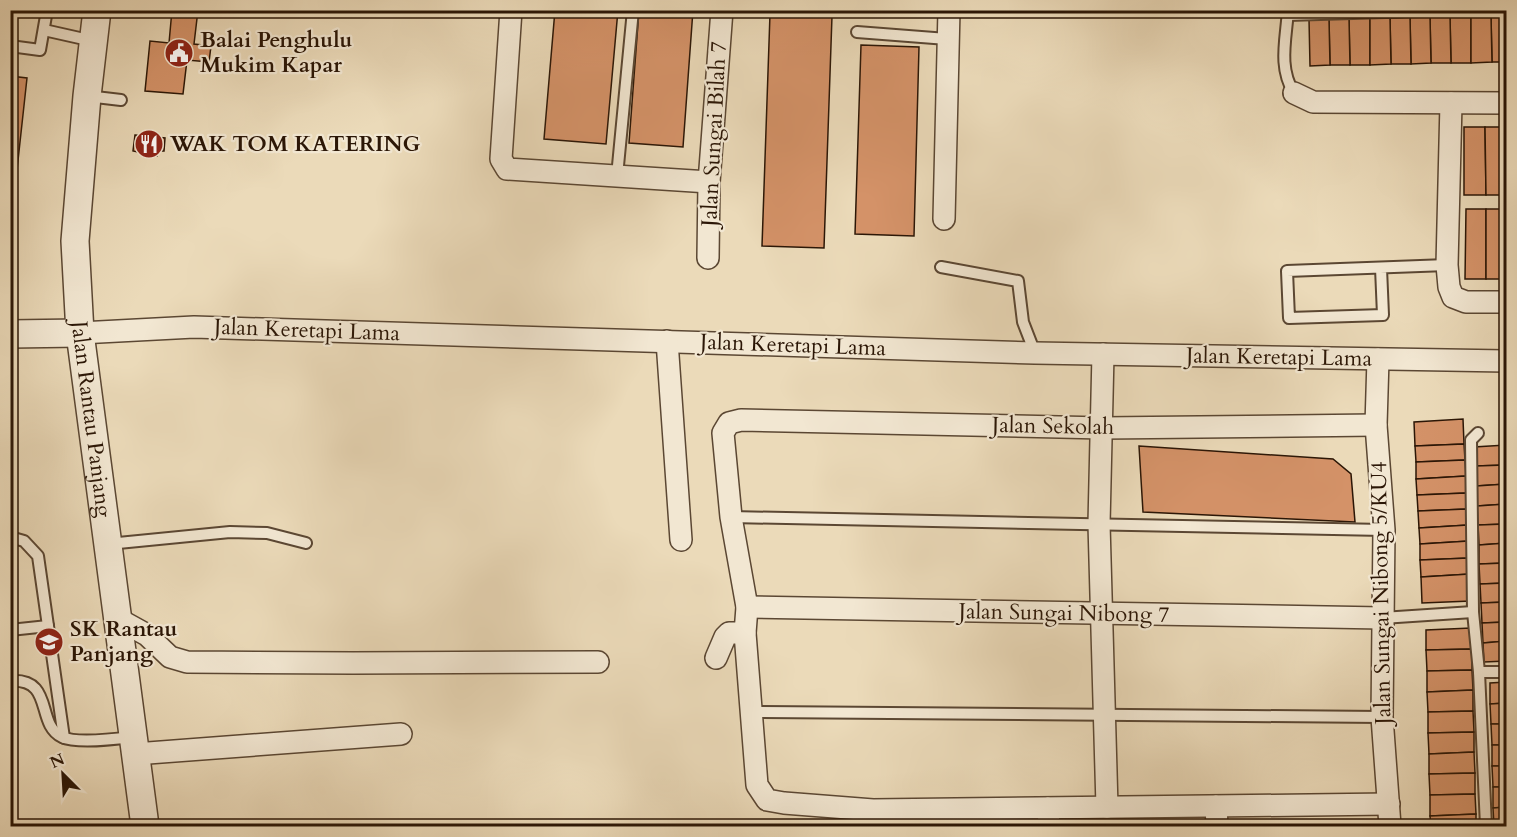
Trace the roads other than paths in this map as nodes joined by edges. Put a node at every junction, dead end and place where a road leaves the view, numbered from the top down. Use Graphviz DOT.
graph roads {
  1 [pos="47,10"];
  2 [pos="97,10"];
  3 [pos="512,10"];
  4 [pos="633,10"];
  5 [pos="722,10"];
  6 [pos="949,10"];
  7 [pos="1450,10"];
  8 [pos="1288,13"];
  9 [pos="44,30"];
  10 [pos="856,32"];
  11 [pos="947,39"];
  12 [pos="93,41"];
  13 [pos="10,46"];
  14 [pos="1294,93"];
  15 [pos="87,96"];
  16 [pos="121,100"];
  17 [pos="1451,103"];
  18 [pos="1506,103"];
  19 [pos="617,176"];
  20 [pos="709,182"];
  21 [pos="944,219"];
  22 [pos="708,258"];
  23 [pos="1447,265"];
  24 [pos="941,267"];
  25 [pos="1381,268"];
  26 [pos="1506,302"];
  27 [pos="80,333"];
  28 [pos="10,334"];
  29 [pos="667,341"];
  30 [pos="1035,353"];
  31 [pos="1103,354"];
  32 [pos="1378,359"];
  33 [pos="1506,361"];
  34 [pos="1377,425"];
  35 [pos="1103,428"];
  36 [pos="1478,433"];
  37 [pos="731,516"];
  38 [pos="1099,524"];
  39 [pos="1384,530"];
  40 [pos="10,537"];
  41 [pos="681,540"];
  42 [pos="306,543"];
  43 [pos="108,544"];
  44 [pos="747,607"];
  45 [pos="1473,612"];
  46 [pos="1101,614"];
  47 [pos="1382,618"];
  48 [pos="118,619"];
  49 [pos="48,626"];
  50 [pos="10,630"];
  51 [pos="745,633"];
  52 [pos="716,658"];
  53 [pos="598,662"];
  54 [pos="1479,672"];
  55 [pos="1506,672"];
  56 [pos="10,681"];
  57 [pos="753,712"];
  58 [pos="1104,714"];
  59 [pos="1382,717"];
  60 [pos="401,734"];
  61 [pos="64,738"];
  62 [pos="134,746"];
  63 [pos="1389,804"];
  64 [pos="1107,807"];
  65 [pos="1217,816"];
  66 [pos="1048,817"];
  67 [pos="873,818"];
  68 [pos="957,818"];
  69 [pos="145,826"];
  70 [pos="1390,826"];
  71 [pos="1486,826"];
  1 -- 9 [label="lane"];
  2 -- 12 [label="street, Jalan Rantau Panjang"];
  3 -- 19 [label="street"];
  4 -- 19 [label="lane"];
  5 -- 20 [label="street, Jalan Sungai Bilah 7"];
  6 -- 11 [label="street"];
  7 -- 8 [label="lane"];
  8 -- 14 [label="lane"];
  9 -- 12 [label="lane"];
  9 -- 13 [label="lane"];
  10 -- 11 [label="lane"];
  11 -- 21 [label="street"];
  12 -- 15 [label="street, Jalan Rantau Panjang"];
  14 -- 17 [label="street"];
  15 -- 16 [label="lane"];
  15 -- 27 [label="street, Jalan Rantau Panjang"];
  17 -- 18 [label="street"];
  17 -- 23 [label="street"];
  19 -- 20 [label="street"];
  20 -- 22 [label="street, Jalan Sungai Bilah 7"];
  23 -- 25 [label="lane"];
  23 -- 26 [label="street"];
  24 -- 30 [label="lane"];
  25 -- 25 [label="lane"];
  27 -- 28 [label="street"];
  27 -- 29 [label="street, Jalan Keretapi Lama"];
  27 -- 43 [label="street, Jalan Rantau Panjang"];
  29 -- 30 [label="street, Jalan Keretapi Lama"];
  29 -- 41 [label="street"];
  30 -- 31 [label="street, Jalan Keretapi Lama"];
  31 -- 32 [label="street, Jalan Keretapi Lama"];
  31 -- 35 [label="street"];
  32 -- 33 [label="street, Jalan Keretapi Lama"];
  32 -- 34 [label="street, Jalan Sungai Nibong 5/KU4"];
  34 -- 35 [label="street, Jalan Sekolah"];
  34 -- 39 [label="street, Jalan Sungai Nibong 5/KU4"];
  35 -- 37 [label="street, Jalan Sekolah"];
  35 -- 38 [label="street"];
  36 -- 45 [label="lane"];
  37 -- 38 [label="lane"];
  37 -- 44 [label="street"];
  38 -- 39 [label="lane"];
  38 -- 46 [label="street"];
  39 -- 47 [label="street, Jalan Sungai Nibong 5/KU4"];
  40 -- 49 [label="lane"];
  42 -- 43 [label="lane"];
  43 -- 48 [label="street, Jalan Rantau Panjang"];
  44 -- 46 [label="street, Jalan Sungai Nibong 7"];
  44 -- 51 [label="street"];
  45 -- 47 [label="lane"];
  45 -- 54 [label="lane"];
  46 -- 47 [label="street, Jalan Sungai Nibong 7"];
  46 -- 58 [label="street"];
  47 -- 59 [label="street, Jalan Sungai Nibong 5/KU4"];
  48 -- 53 [label="street"];
  48 -- 62 [label="street, Jalan Rantau Panjang"];
  49 -- 50 [label="lane"];
  49 -- 61 [label="lane"];
  51 -- 52 [label="street"];
  51 -- 57 [label="street"];
  54 -- 55 [label="lane"];
  54 -- 71 [label="lane"];
  56 -- 61 [label="lane"];
  57 -- 58 [label="lane"];
  57 -- 67 [label="street"];
  58 -- 59 [label="lane"];
  58 -- 64 [label="street"];
  59 -- 63 [label="street, Jalan Sungai Nibong 5/KU4"];
  60 -- 62 [label="street"];
  61 -- 62 [label="lane"];
  62 -- 69 [label="street, Jalan Rantau Panjang"];
  63 -- 65 [label="street"];
  63 -- 70 [label="street, Jalan Sungai Nibong 5/KU4"];
  64 -- 65 [label="street"];
  64 -- 66 [label="street"];
  66 -- 68 [label="street"];
  67 -- 68 [label="street"];
}
